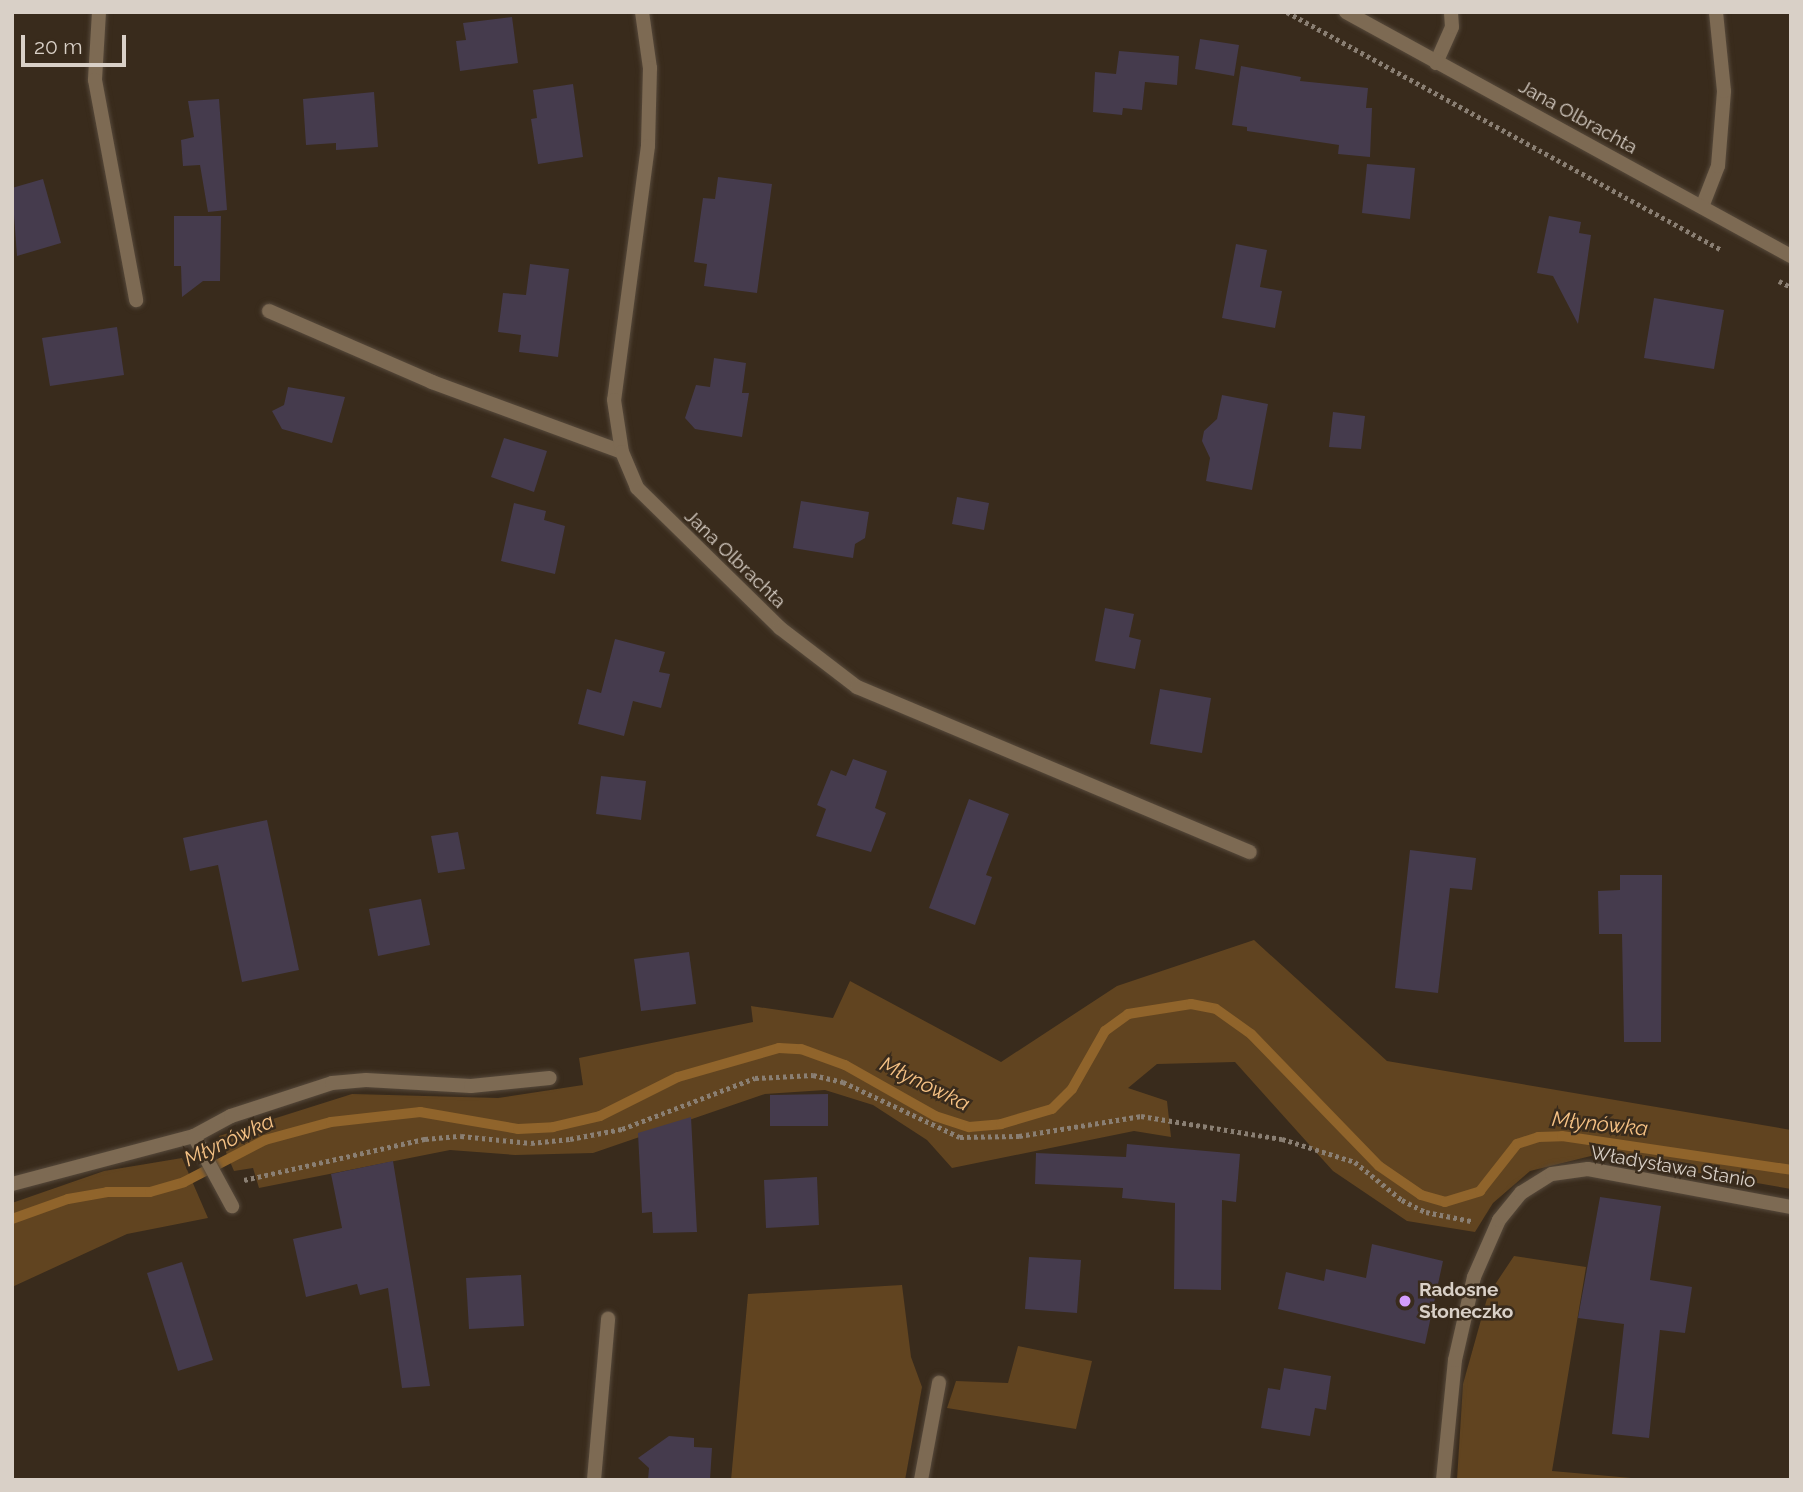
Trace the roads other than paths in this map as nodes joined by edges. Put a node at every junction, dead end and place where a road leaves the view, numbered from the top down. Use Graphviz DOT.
graph roads {
  1 [pos="99,12"];
  2 [pos="642,12"];
  3 [pos="1346,12"];
  4 [pos="1451,12"];
  5 [pos="1716,12"];
  6 [pos="1436,63"];
  7 [pos="1702,206"];
  8 [pos="1791,256"];
  9 [pos="136,300"];
  10 [pos="269,311"];
  11 [pos="622,452"];
  12 [pos="1250,852"];
  13 [pos="550,1078"];
  14 [pos="198,1142"];
  15 [pos="12,1184"];
  16 [pos="232,1206"];
  17 [pos="1791,1207"];
  18 [pos="608,1319"];
  19 [pos="939,1383"];
  20 [pos="594,1480"];
  21 [pos="921,1480"];
  22 [pos="1443,1480"];
  1 -- 9 [label="street"];
  2 -- 11 [label="street, Jana Olbrachta"];
  3 -- 6 [label="street, Jana Olbrachta"];
  4 -- 6 [label="street"];
  5 -- 7 [label="street"];
  6 -- 7 [label="street, Jana Olbrachta"];
  7 -- 8 [label="street, Jana Olbrachta"];
  10 -- 11 [label="street"];
  11 -- 12 [label="street, Jana Olbrachta"];
  13 -- 14 [label="street"];
  14 -- 15 [label="street"];
  14 -- 16 [label="street"];
  17 -- 22 [label="street, Władysława Stanio"];
  18 -- 20 [label="street"];
  19 -- 21 [label="street"];
}
